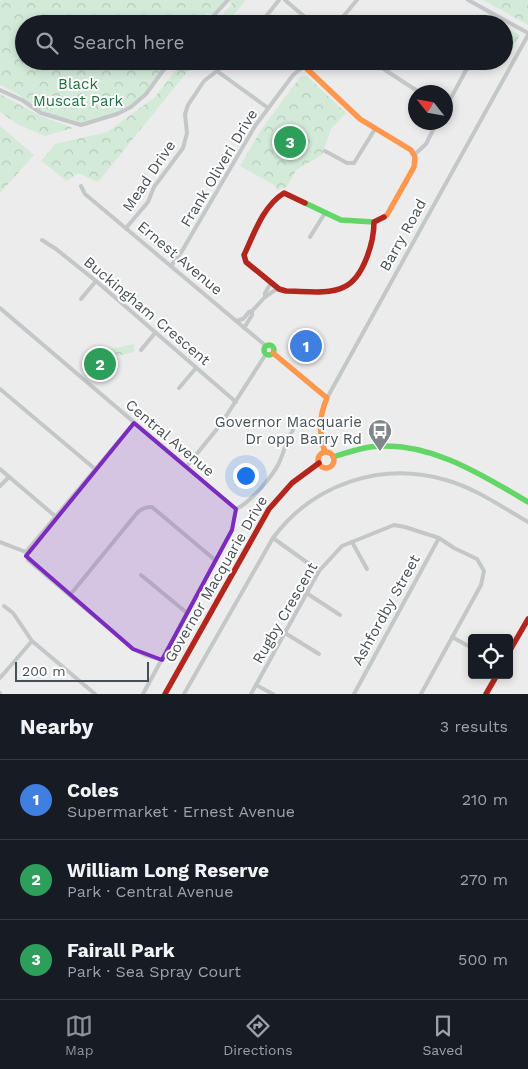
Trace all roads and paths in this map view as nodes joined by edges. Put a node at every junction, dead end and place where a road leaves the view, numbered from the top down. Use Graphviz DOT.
graph roads {
  1 [pos="228,0"];
  2 [pos="279,0"];
  3 [pos="285,0"];
  4 [pos="357,0"];
  5 [pos="468,0"];
  6 [pos="214,15"];
  7 [pos="267,15"];
  8 [pos="302,15"];
  9 [pos="344,15"];
  10 [pos="494,15"];
  11 [pos="513,26"];
  12 [pos="528,34"];
  13 [pos="513,61"];
  14 [pos="163,70"];
  15 [pos="298,70"];
  16 [pos="311,70"];
  17 [pos="384,70"];
  18 [pos="466,70"];
  19 [pos="508,70"];
  20 [pos="408,85"];
  21 [pos="0,90"];
  22 [pos="453,94"];
  23 [pos="268,108"];
  24 [pos="375,129"];
  25 [pos="433,130"];
  26 [pos="325,151"];
  27 [pos="414,155"];
  28 [pos="81,186"];
  29 [pos="325,213"];
  30 [pos="374,222"];
  31 [pos="126,228"];
  32 [pos="310,237"];
  33 [pos="42,240"];
  34 [pos="171,266"];
  35 [pos="96,281"];
  36 [pos="271,283"];
  37 [pos="278,288"];
  38 [pos="264,297"];
  39 [pos="81,299"];
  40 [pos="0,308"];
  41 [pos="252,312"];
  42 [pos="236,321"];
  43 [pos="244,328"];
  44 [pos="155,333"];
  45 [pos="266,346"];
  46 [pos="141,350"];
  47 [pos="269,354"];
  48 [pos="196,368"];
  49 [pos="178,388"];
  50 [pos="0,389"];
  51 [pos="327,398"];
  52 [pos="236,402"];
  53 [pos="134,423"];
  54 [pos="293,430"];
  55 [pos="325,452"];
  56 [pos="333,457"];
  57 [pos="319,463"];
  58 [pos="187,466"];
  59 [pos="0,469"];
  60 [pos="96,470"];
  61 [pos="9,477"];
  62 [pos="0,486"];
  63 [pos="528,502"];
  64 [pos="236,509"];
  65 [pos="55,516"];
  66 [pos="528,522"];
  67 [pos="273,538"];
  68 [pos="439,538"];
  69 [pos="0,542"];
  70 [pos="352,542"];
  71 [pos="26,552"];
  72 [pos="215,560"];
  73 [pos="368,569"];
  74 [pos="319,572"];
  75 [pos="141,575"];
  76 [pos="308,594"];
  77 [pos="70,595"];
  78 [pos="4,606"];
  79 [pos="187,613"];
  80 [pos="340,615"];
  81 [pos="528,619"];
  82 [pos="285,633"];
  83 [pos="452,637"];
  84 [pos="32,641"];
  85 [pos="513,645"];
  86 [pos="468,646"];
  87 [pos="319,654"];
  88 [pos="162,660"];
  89 [pos="0,678"];
  90 [pos="495,679"];
  91 [pos="256,685"];
  92 [pos="95,694"];
  93 [pos="143,694"];
  94 [pos="165,694"];
  95 [pos="184,694"];
  96 [pos="251,694"];
  97 [pos="273,694"];
  98 [pos="354,694"];
  99 [pos="421,694"];
  100 [pos="486,694"];
  1 -- 6 [label="street"];
  2 -- 7 [label="street"];
  3 -- 8 [label="street"];
  4 -- 9 [label="street"];
  5 -- 10 [label="street"];
  11 -- 12 [label="street"];
  12 -- 13 [label="street, Barry Road"];
  14 -- 21 [label="street"];
  15 -- 23 [label="street, Frank Oliveri Drive"];
  16 -- 24 [label="street"];
  17 -- 20 [label="street"];
  18 -- 22 [label="street"];
  19 -- 51 [label="street, Barry Road"];
  23 -- 31 [label="street, Mead Drive"];
  23 -- 34 [label="street, Frank Oliveri Drive"];
  24 -- 26 [label="street"];
  24 -- 27 [label="street"];
  25 -- 27 [label="street"];
  27 -- 30 [label="street"];
  28 -- 31 [label="street, Ernest Avenue"];
  29 -- 30 [label="street"];
  29 -- 32 [label="street"];
  29 -- 36 [label="street"];
  30 -- 37 [label="street"];
  31 -- 34 [label="street, Ernest Avenue"];
  33 -- 35 [label="street, Buckingham Crescent"];
  34 -- 42 [label="street, Ernest Avenue"];
  35 -- 39 [label="street"];
  35 -- 44 [label="street, Buckingham Crescent"];
  36 -- 37 [label="street"];
  36 -- 38 [label="street"];
  37 -- 38 [label="street"];
  38 -- 41 [label="street"];
  40 -- 53 [label="street, Central Avenue"];
  41 -- 42 [label="street"];
  41 -- 43 [label="street"];
  42 -- 43 [label="street, Ernest Avenue"];
  43 -- 45 [label="street, Ernest Avenue"];
  44 -- 46 [label="street"];
  44 -- 48 [label="street, Buckingham Crescent"];
  45 -- 47 [label="street"];
  47 -- 51 [label="street"];
  47 -- 52 [label="street"];
  48 -- 49 [label="street"];
  48 -- 52 [label="street, Buckingham Crescent"];
  50 -- 60 [label="street"];
  51 -- 55 [label="street, Barry Road"];
  52 -- 58 [label="street"];
  53 -- 58 [label="street, Central Avenue"];
  53 -- 60 [label="street"];
  54 -- 64 [label="street"];
  55 -- 56 [label="street"];
  55 -- 57 [label="street"];
  56 -- 57 [label="street"];
  56 -- 63 [label="street"];
  57 -- 94 [label="street, Governor Macquarie Drive"];
  58 -- 64 [label="street, Central Avenue"];
  59 -- 61 [label="street"];
  60 -- 65 [label="street"];
  61 -- 62 [label="street"];
  61 -- 65 [label="street"];
  64 -- 72 [label="street"];
  65 -- 71 [label="street"];
  66 -- 67 [label="street"];
  67 -- 74 [label="street"];
  67 -- 95 [label="street"];
  68 -- 70 [label="street, Rugby Crescent"];
  68 -- 83 [label="street, Rugby Crescent"];
  68 -- 98 [label="street, Ashfordby Street"];
  69 -- 71 [label="street"];
  70 -- 73 [label="street"];
  70 -- 74 [label="street, Rugby Crescent"];
  71 -- 77 [label="street"];
  72 -- 77 [label="street"];
  72 -- 79 [label="street"];
  74 -- 76 [label="street, Rugby Crescent"];
  75 -- 79 [label="street"];
  76 -- 80 [label="street"];
  76 -- 82 [label="street, Rugby Crescent"];
  77 -- 88 [label="street"];
  78 -- 84 [label="street"];
  79 -- 88 [label="street"];
  81 -- 85 [label="street"];
  82 -- 87 [label="street"];
  82 -- 91 [label="street, Rugby Crescent"];
  83 -- 86 [label="street"];
  83 -- 99 [label="street, Rugby Crescent"];
  84 -- 89 [label="street"];
  84 -- 92 [label="street"];
  88 -- 93 [label="street"];
  90 -- 100 [label="street"];
  91 -- 96 [label="street, Rugby Crescent"];
  91 -- 97 [label="street"];
}
